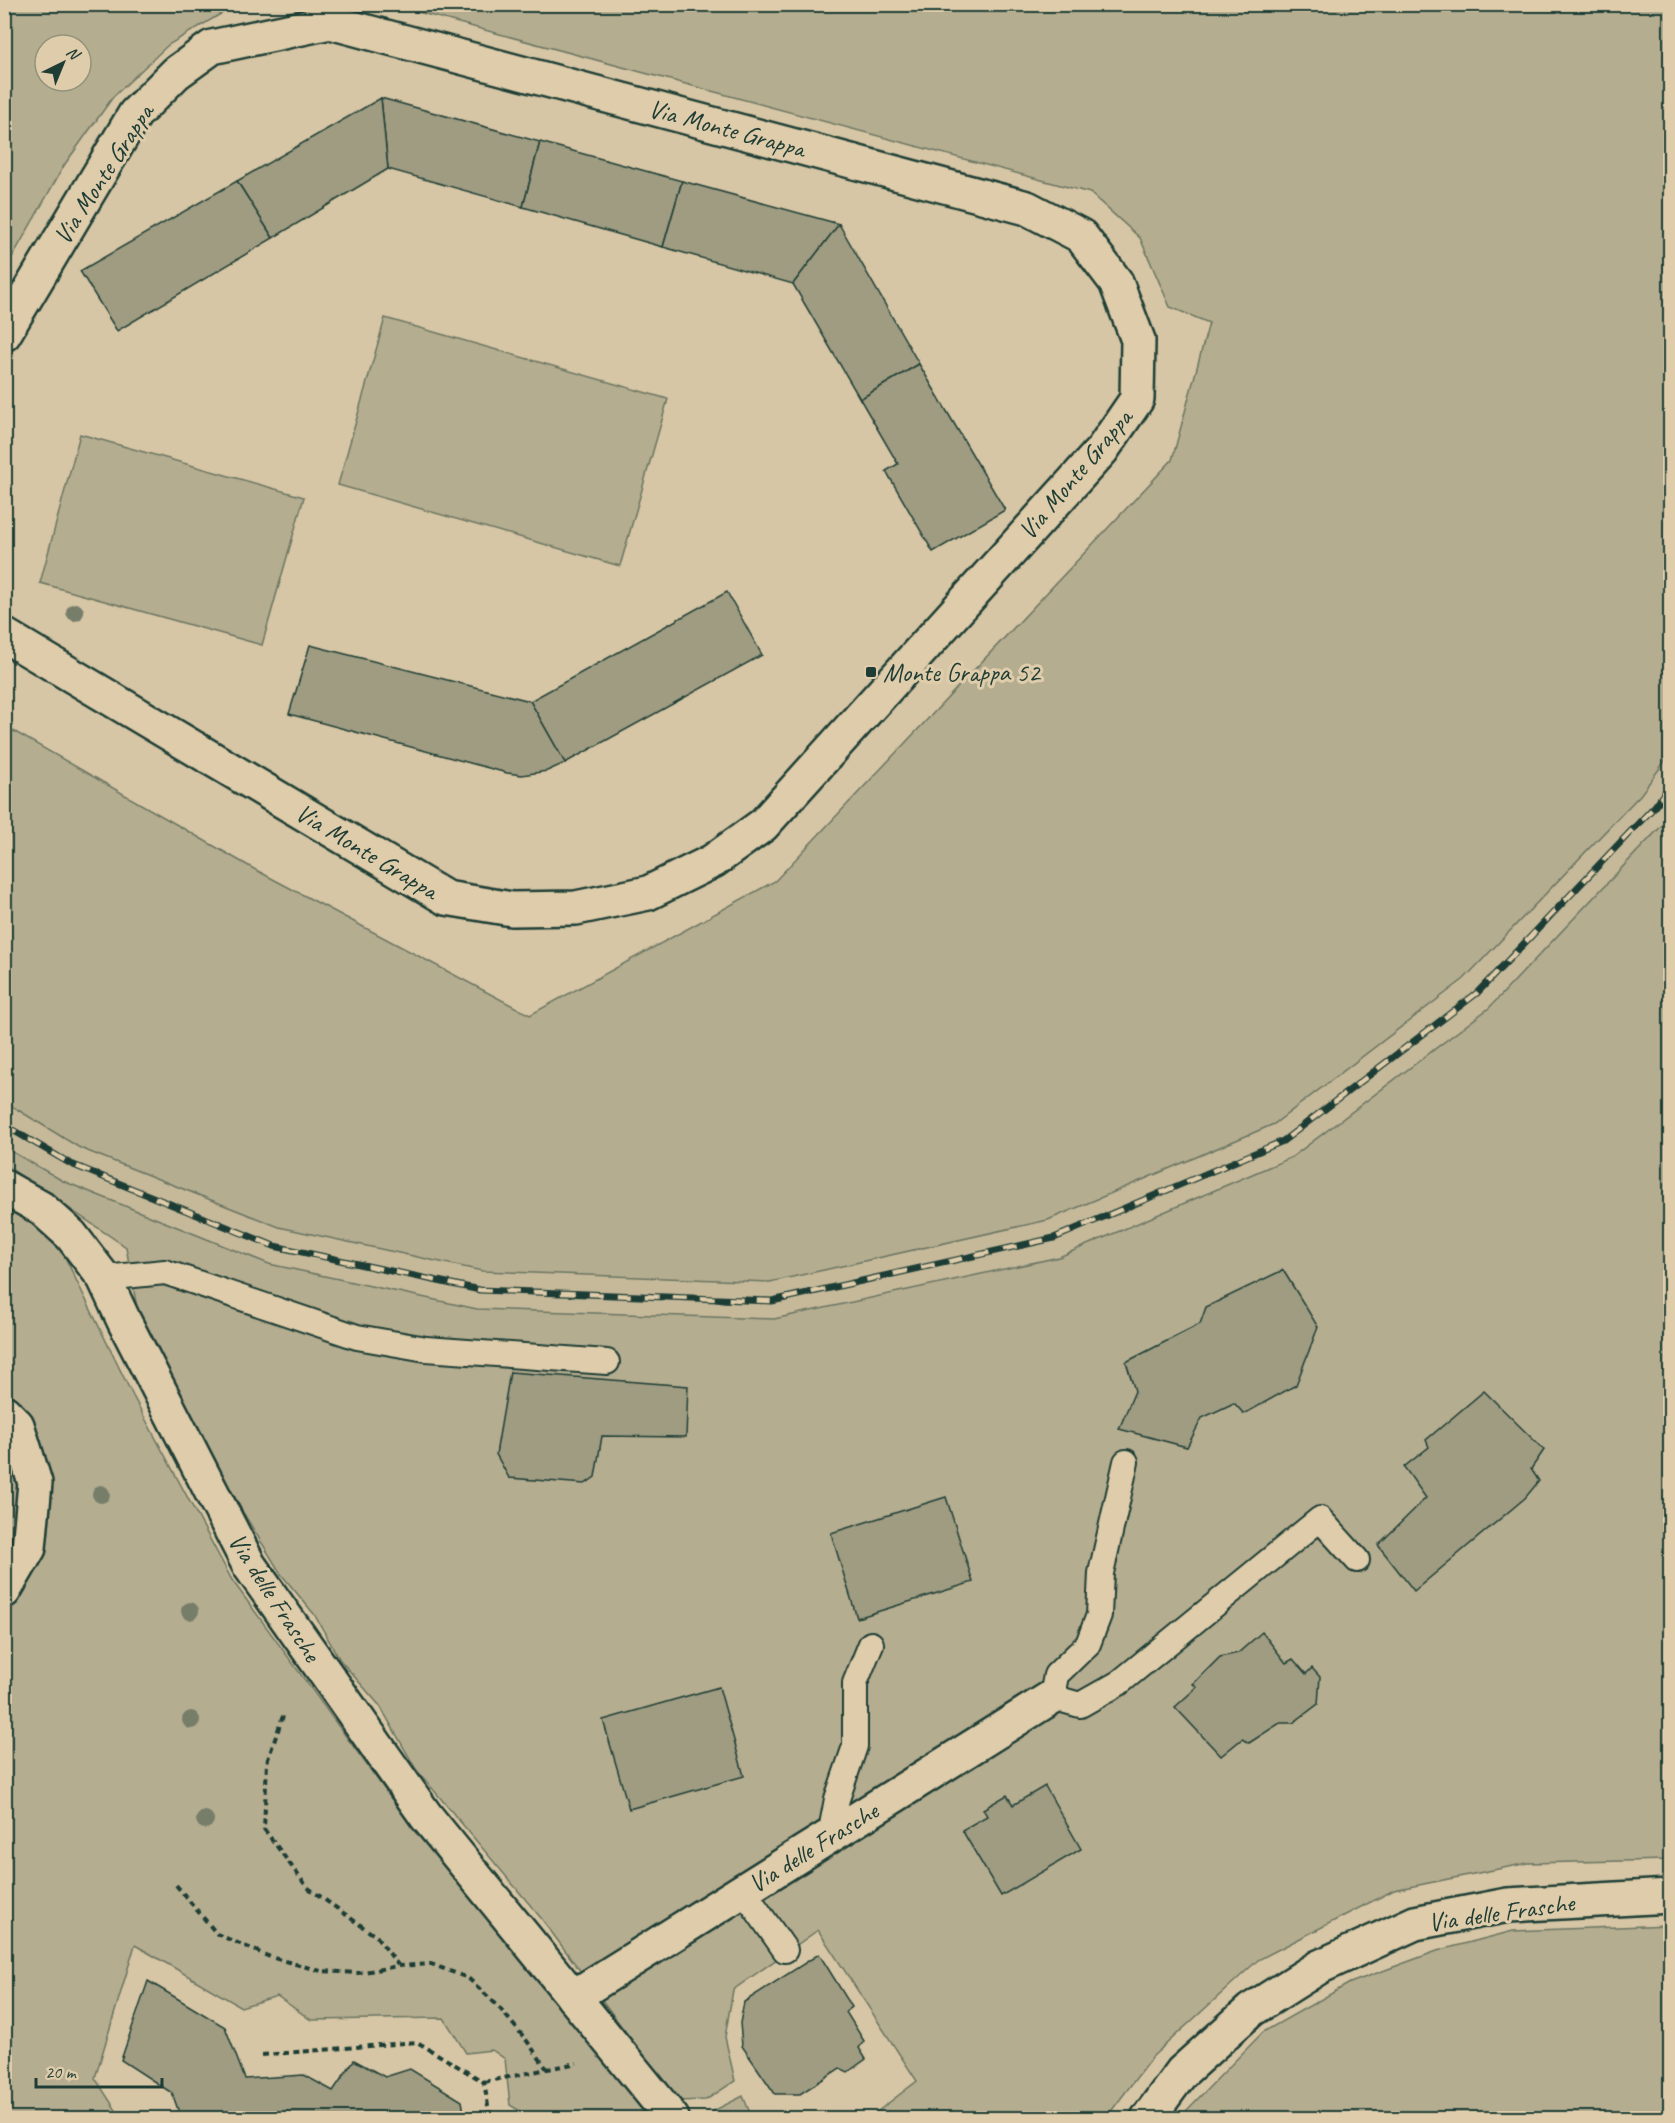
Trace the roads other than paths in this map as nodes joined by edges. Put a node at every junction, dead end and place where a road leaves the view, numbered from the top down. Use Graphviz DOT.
graph roads {
  1 [pos="4,334"];
  2 [pos="4,635"];
  3 [pos="4,1187"];
  4 [pos="104,1278"];
  5 [pos="607,1362"];
  6 [pos="4,1412"];
  7 [pos="1126,1462"];
  8 [pos="1358,1560"];
  9 [pos="4,1591"];
  10 [pos="871,1644"];
  11 [pos="1052,1697"];
  12 [pos="830,1836"];
  13 [pos="743,1890"];
  14 [pos="1671,1896"];
  15 [pos="785,1950"];
  16 [pos="573,1997"];
  17 [pos="672,2118"];
  18 [pos="1148,2118"];
  1 -- 2 [label="street, Via Monte Grappa"];
  3 -- 4 [label="street, Via delle Frasche"];
  4 -- 5 [label="lane"];
  4 -- 16 [label="street, Via delle Frasche"];
  6 -- 9 [label="street"];
  7 -- 11 [label="lane"];
  8 -- 11 [label="lane"];
  10 -- 12 [label="lane"];
  11 -- 12 [label="street, Via delle Frasche"];
  12 -- 13 [label="street, Via delle Frasche"];
  13 -- 15 [label="lane"];
  13 -- 16 [label="street, Via delle Frasche"];
  14 -- 18 [label="street, Via delle Frasche"];
  16 -- 17 [label="street, Via delle Frasche"];
}
